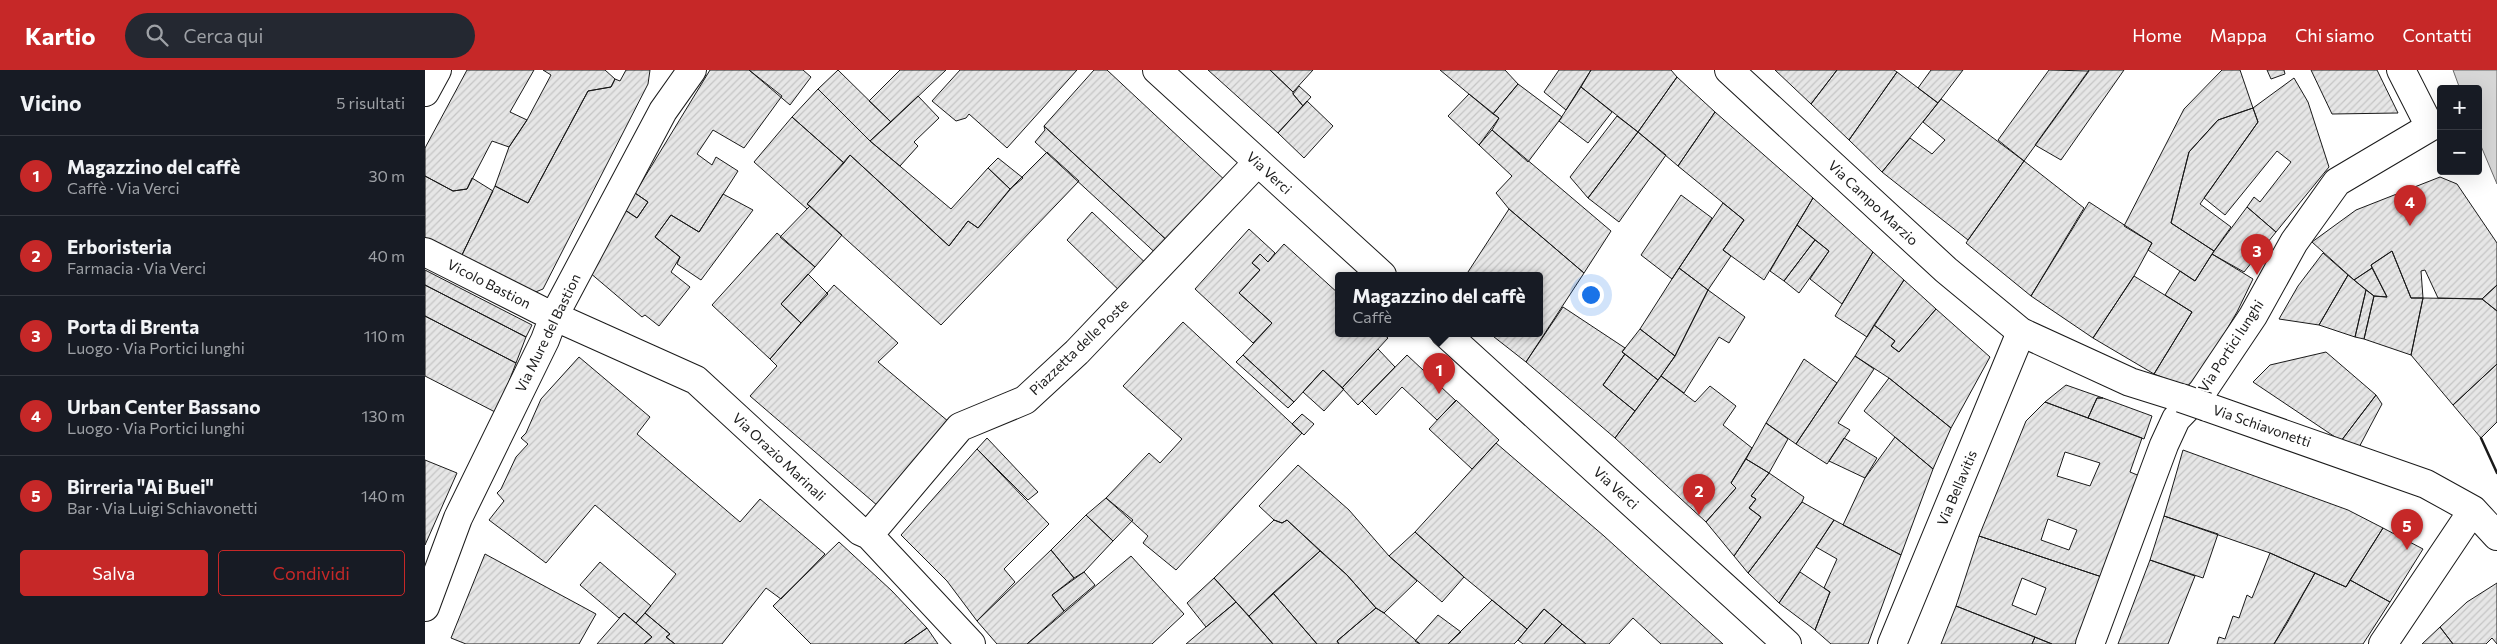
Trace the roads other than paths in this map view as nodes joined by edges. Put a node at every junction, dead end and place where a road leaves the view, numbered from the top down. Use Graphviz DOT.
graph roads {
  1 [pos="437,70"];
  2 [pos="692,70"];
  3 [pos="1157,70"];
  4 [pos="1729,70"];
  5 [pos="2401,70"];
  6 [pos="425,92"];
  7 [pos="1258,162"];
  8 [pos="425,252"];
  9 [pos="1379,272"];
  10 [pos="554,316"];
  11 [pos="2021,332"];
  12 [pos="1449,337"];
  13 [pos="2473,510"];
  14 [pos="869,535"];
  15 [pos="2497,536"];
  16 [pos="425,607"];
  17 [pos="971,644"];
  18 [pos="1787,644"];
  19 [pos="1891,644"];
  20 [pos="2090,644"];
  21 [pos="2383,644"];
  1 -- 6 [label="street"];
  2 -- 10 [label="street, Via Mure del Bastion"];
  3 -- 7 [label="street, Via Verci"];
  4 -- 11 [label="street, Via Campo Marzio"];
  5 -- 20 [label="street, Via Portici lunghi"];
  7 -- 9 [label="street, Via Verci"];
  7 -- 14 [label="street, Piazzetta delle Poste"];
  8 -- 10 [label="street, Vicolo Bastion"];
  10 -- 14 [label="street, Via Orazio Marinali"];
  10 -- 16 [label="street, Via Mure del Bastion"];
  11 -- 13 [label="street, Via Schiavonetti, bridge"];
  11 -- 19 [label="street, Via Bellavitis"];
  12 -- 18 [label="street, Via Verci"];
  13 -- 15 [label="street, Via Schiavonetti"];
  13 -- 21 [label="street"];
  14 -- 17 [label="street, Via Orazio Marinali"];
}
